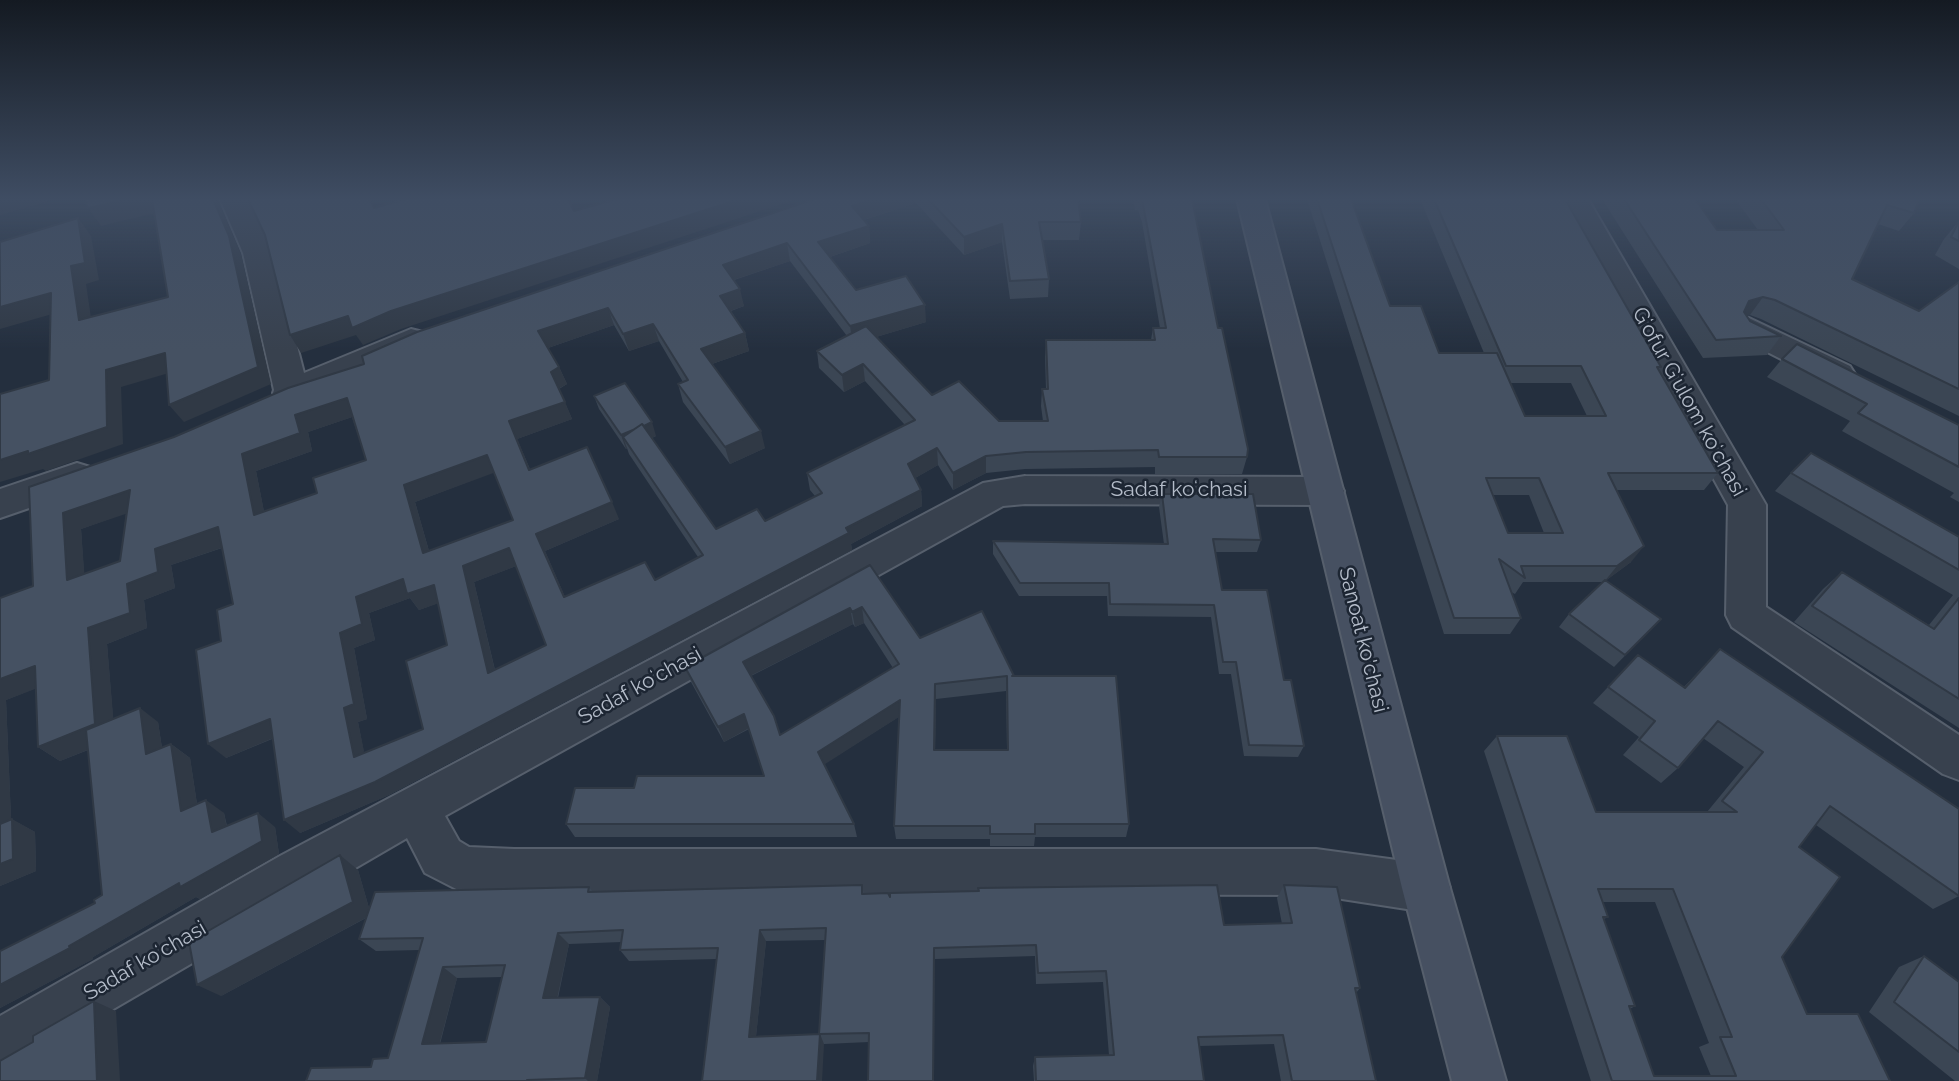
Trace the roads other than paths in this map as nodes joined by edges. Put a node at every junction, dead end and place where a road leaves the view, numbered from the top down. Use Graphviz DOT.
graph roads {
  1 [pos="256,249"];
  2 [pos="1264,249"];
  3 [pos="1603,249"];
  4 [pos="1749,329"];
  5 [pos="440,330"];
  6 [pos="1860,384"];
  7 [pos="292,392"];
  8 [pos="257,408"];
  9 [pos="100,469"];
  10 [pos="1325,491"];
  11 [pos="0,504"];
  12 [pos="1959,760"];
  13 [pos="416,808"];
  14 [pos="1426,888"];
  15 [pos="0,1045"];
  16 [pos="1479,1081"];
  1 -- 7 [label="street"];
  2 -- 10 [label="main road, Sanoat ko'chasi"];
  3 -- 12 [label="street, Gʻofur Gʻulom koʻchasi"];
  4 -- 6 [label="street"];
  5 -- 7 [label="street"];
  7 -- 8 [label="street"];
  9 -- 11 [label="street"];
  10 -- 13 [label="street, Sadaf koʻchasi"];
  10 -- 14 [label="main road, Sanoat ko'chasi"];
  13 -- 14 [label="street"];
  13 -- 15 [label="street, Sadaf koʻchasi"];
  14 -- 16 [label="main road, Sanoat ko'chasi"];
}
